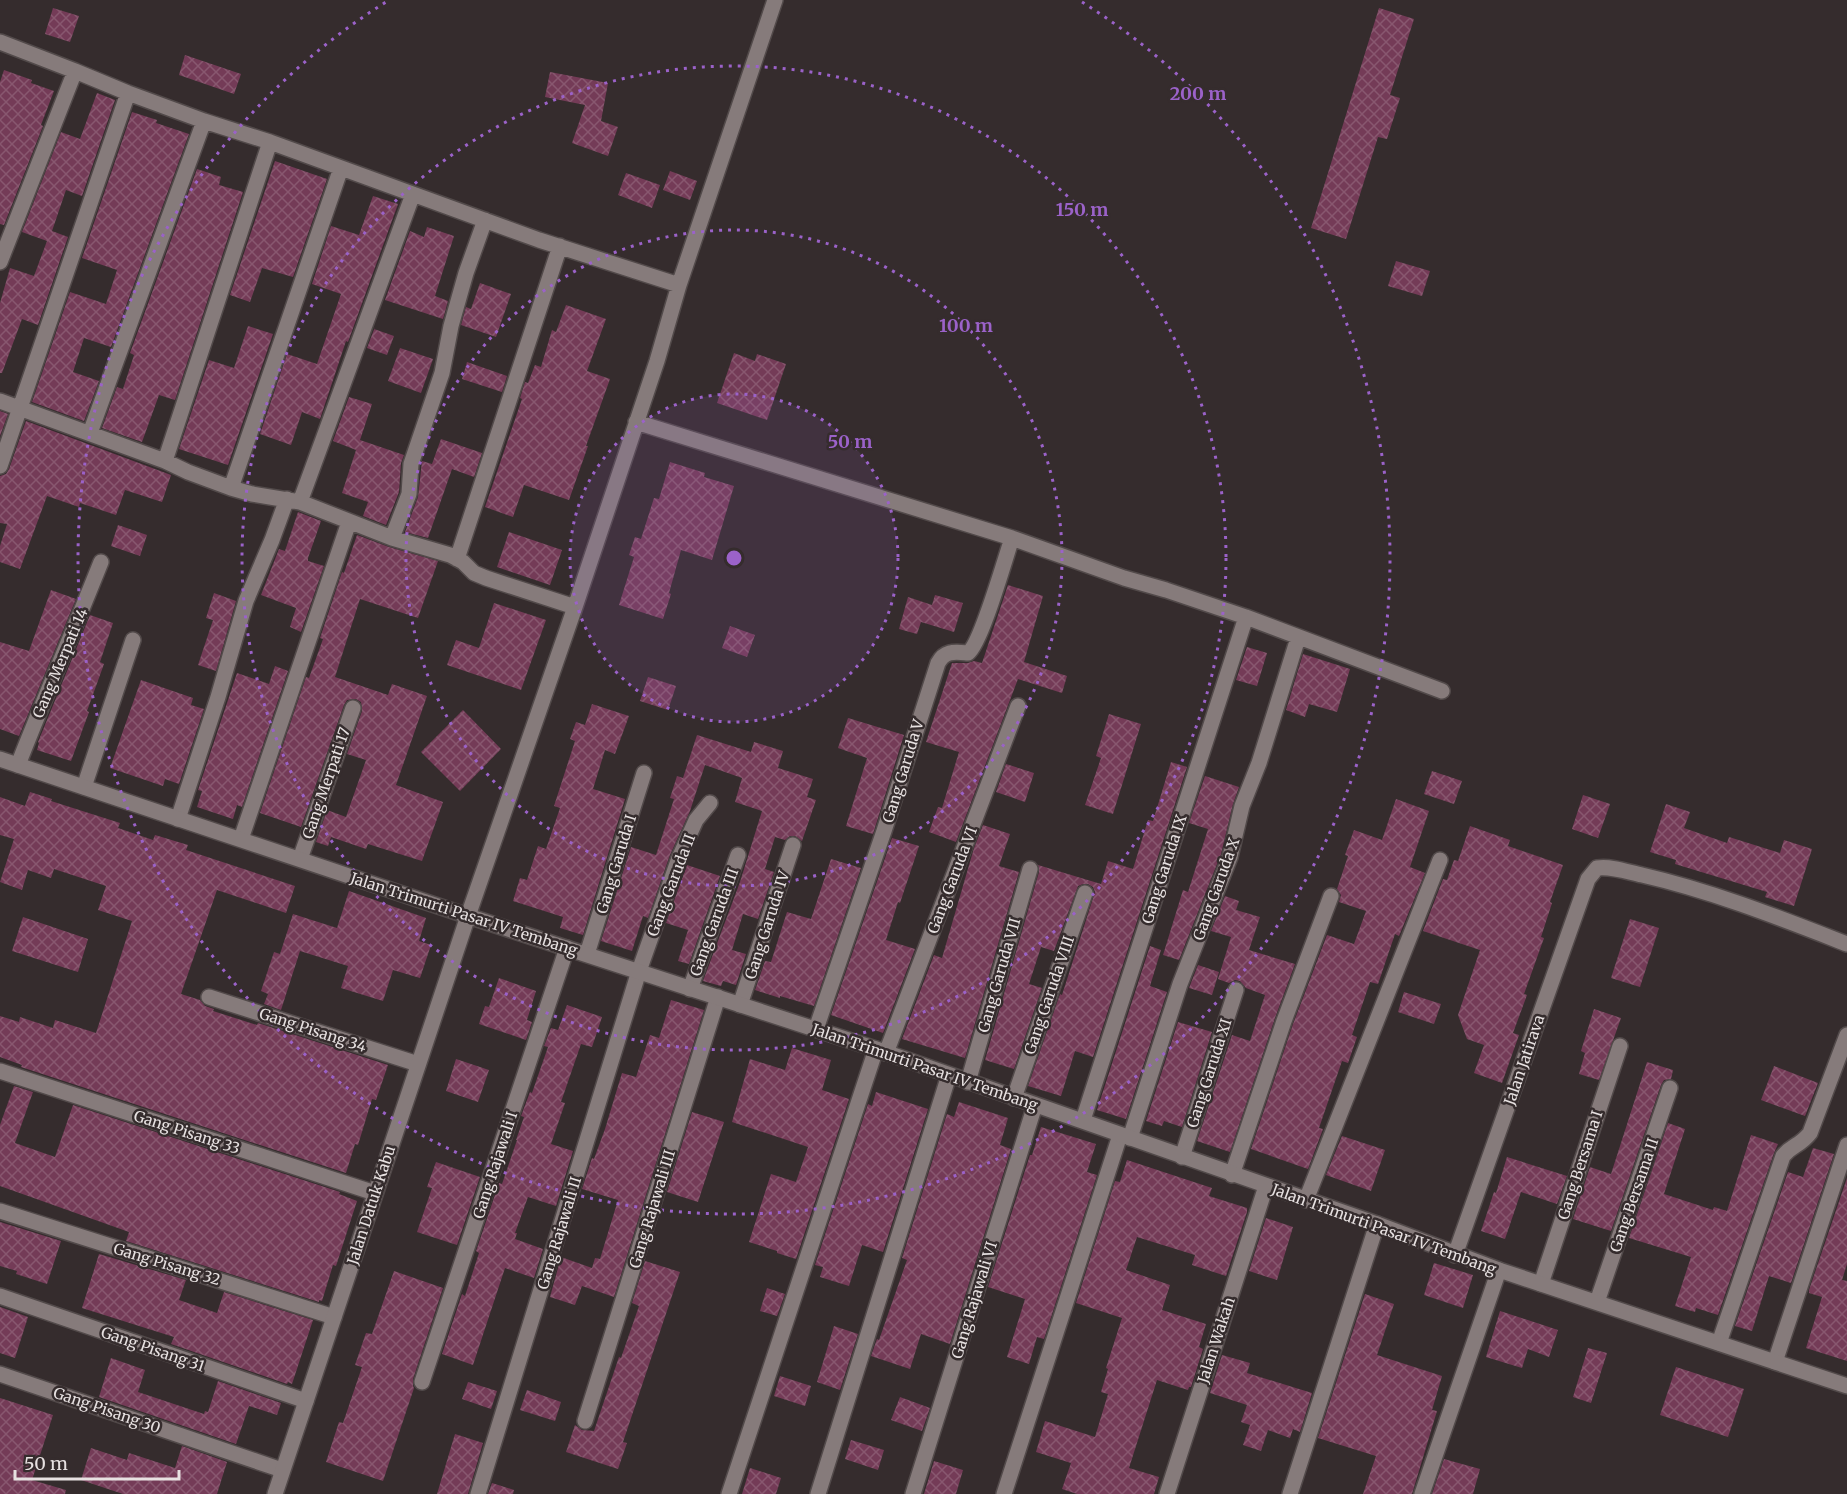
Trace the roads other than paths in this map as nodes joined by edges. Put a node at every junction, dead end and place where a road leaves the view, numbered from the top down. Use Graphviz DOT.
graph roads {
  1 [pos="775,0"];
  2 [pos="2,49"];
  3 [pos="75,71"];
  4 [pos="128,93"];
  5 [pos="204,121"];
  6 [pos="270,142"];
  7 [pos="341,168"];
  8 [pos="413,194"];
  9 [pos="485,220"];
  10 [pos="560,246"];
  11 [pos="0,262"];
  12 [pos="679,285"];
  13 [pos="0,401"];
  14 [pos="20,409"];
  15 [pos="636,422"];
  16 [pos="90,433"];
  17 [pos="165,461"];
  18 [pos="0,466"];
  19 [pos="231,488"];
  20 [pos="293,501"];
  21 [pos="349,522"];
  22 [pos="392,538"];
  23 [pos="1012,538"];
  24 [pos="457,559"];
  25 [pos="101,562"];
  26 [pos="575,607"];
  27 [pos="1246,617"];
  28 [pos="1298,638"];
  29 [pos="133,640"];
  30 [pos="1442,691"];
  31 [pos="1018,706"];
  32 [pos="353,708"];
  33 [pos="0,759"];
  34 [pos="18,765"];
  35 [pos="644,773"];
  36 [pos="84,787"];
  37 [pos="710,803"];
  38 [pos="178,819"];
  39 [pos="241,839"];
  40 [pos="794,845"];
  41 [pos="738,855"];
  42 [pos="300,859"];
  43 [pos="1440,860"];
  44 [pos="1030,869"];
  45 [pos="1085,893"];
  46 [pos="1331,896"];
  47 [pos="468,916"];
  48 [pos="1847,944"];
  49 [pos="567,948"];
  50 [pos="587,954"];
  51 [pos="639,971"];
  52 [pos="690,989"];
  53 [pos="1236,990"];
  54 [pos="209,997"];
  55 [pos="718,997"];
  56 [pos="740,1005"];
  57 [pos="816,1029"];
  58 [pos="1847,1035"];
  59 [pos="1620,1046"];
  60 [pos="881,1051"];
  61 [pos="418,1064"];
  62 [pos="0,1071"];
  63 [pos="949,1075"];
  64 [pos="968,1082"];
  65 [pos="1670,1088"];
  66 [pos="1014,1098"];
  67 [pos="1035,1105"];
  68 [pos="1083,1120"];
  69 [pos="1125,1136"];
  70 [pos="1847,1145"];
  71 [pos="1182,1157"];
  72 [pos="1233,1175"];
  73 [pos="1266,1186"];
  74 [pos="375,1193"];
  75 [pos="1306,1200"];
  76 [pos="0,1210"];
  77 [pos="1377,1224"];
  78 [pos="1455,1255"];
  79 [pos="1499,1270"];
  80 [pos="1541,1284"];
  81 [pos="0,1296"];
  82 [pos="1597,1302"];
  83 [pos="334,1317"];
  84 [pos="1719,1343"];
  85 [pos="1775,1362"];
  86 [pos="0,1374"];
  87 [pos="422,1382"];
  88 [pos="1846,1384"];
  89 [pos="306,1401"];
  90 [pos="585,1420"];
  91 [pos="282,1470"];
  92 [pos="274,1494"];
  93 [pos="478,1494"];
  94 [pos="729,1494"];
  95 [pos="818,1494"];
  96 [pos="913,1494"];
  97 [pos="1004,1494"];
  98 [pos="1167,1494"];
  99 [pos="1290,1494"];
  100 [pos="1422,1494"];
  1 -- 12 [label="street, Jalan Datuk Kabu"];
  2 -- 3 [label="street"];
  3 -- 4 [label="street"];
  3 -- 11 [label="street"];
  4 -- 5 [label="street"];
  4 -- 14 [label="street"];
  5 -- 6 [label="street"];
  5 -- 16 [label="street"];
  6 -- 7 [label="street"];
  6 -- 17 [label="street"];
  7 -- 8 [label="street"];
  7 -- 19 [label="street"];
  8 -- 9 [label="street"];
  8 -- 20 [label="street"];
  9 -- 10 [label="street"];
  9 -- 22 [label="street"];
  10 -- 12 [label="street"];
  10 -- 24 [label="street"];
  12 -- 15 [label="street, Jalan Datuk Kabu"];
  13 -- 14 [label="street"];
  14 -- 16 [label="street"];
  14 -- 18 [label="street"];
  15 -- 23 [label="street"];
  15 -- 26 [label="street, Jalan Datuk Kabu"];
  16 -- 17 [label="street"];
  17 -- 19 [label="street"];
  19 -- 20 [label="street"];
  20 -- 21 [label="street"];
  20 -- 38 [label="street"];
  21 -- 22 [label="street"];
  21 -- 39 [label="street"];
  22 -- 24 [label="street"];
  23 -- 27 [label="street"];
  23 -- 57 [label="street, Gang Garuda V"];
  24 -- 26 [label="street"];
  25 -- 34 [label="street, Gang Merpati 14"];
  26 -- 47 [label="street, Jalan Datuk Kabu"];
  27 -- 28 [label="street"];
  27 -- 68 [label="street, Gang Garuda IX"];
  28 -- 30 [label="street"];
  28 -- 69 [label="street, Gang Garuda X"];
  29 -- 36 [label="street"];
  31 -- 60 [label="street, Gang Garuda VI"];
  32 -- 42 [label="street, Gang Merpati 17"];
  33 -- 34 [label="street, Jalan Trimurti Pasar IV Tembang"];
  34 -- 36 [label="street, Jalan Trimurti Pasar IV Tembang"];
  35 -- 50 [label="street, Gang Garuda I"];
  36 -- 38 [label="street, Jalan Trimurti Pasar IV Tembang"];
  37 -- 51 [label="street, Gang Garuda II"];
  38 -- 39 [label="street, Jalan Trimurti Pasar IV Tembang"];
  39 -- 42 [label="street, Jalan Trimurti Pasar IV Tembang"];
  40 -- 56 [label="street, Gang Garuda IV"];
  41 -- 52 [label="street, Gang Garuda III"];
  42 -- 47 [label="street, Jalan Trimurti Pasar IV Tembang"];
  43 -- 75 [label="street"];
  44 -- 64 [label="street, Gang Garuda VII"];
  45 -- 66 [label="street, Gang Garuda VIII"];
  46 -- 72 [label="street"];
  47 -- 49 [label="street, Jalan Trimurti Pasar IV Tembang"];
  47 -- 61 [label="street, Jalan Datuk Kabu"];
  48 -- 78 [label="street, Jalan Jatirava"];
  49 -- 50 [label="street, Jalan Trimurti Pasar IV Tembang"];
  49 -- 87 [label="street, Gang Rajawali I"];
  50 -- 51 [label="street, Jalan Trimurti Pasar IV Tembang"];
  51 -- 52 [label="street, Jalan Trimurti Pasar IV Tembang"];
  51 -- 93 [label="street, Gang Rajawali II"];
  52 -- 55 [label="street, Jalan Trimurti Pasar IV Tembang"];
  53 -- 71 [label="street, Gang Garuda XI"];
  54 -- 61 [label="street, Gang Pisang 34"];
  55 -- 56 [label="street, Jalan Trimurti Pasar IV Tembang"];
  55 -- 90 [label="street, Gang Rajawali III"];
  56 -- 57 [label="street, Jalan Trimurti Pasar IV Tembang"];
  57 -- 60 [label="street, Jalan Trimurti Pasar IV Tembang"];
  58 -- 84 [label="street"];
  59 -- 80 [label="street, Gang Bersama I"];
  60 -- 63 [label="street, Jalan Trimurti Pasar IV Tembang"];
  60 -- 94 [label="street, Gang Garuda VI"];
  61 -- 74 [label="street, Jalan Datuk Kabu"];
  62 -- 74 [label="street, Gang Pisang 33"];
  63 -- 64 [label="street, Jalan Trimurti Pasar IV Tembang"];
  63 -- 95 [label="street"];
  64 -- 66 [label="street, Jalan Trimurti Pasar IV Tembang"];
  65 -- 82 [label="street, Gang Bersama II"];
  66 -- 67 [label="street, Jalan Trimurti Pasar IV Tembang"];
  67 -- 68 [label="street, Jalan Trimurti Pasar IV Tembang"];
  67 -- 96 [label="street, Gang Rajawali VI"];
  68 -- 69 [label="street, Jalan Trimurti Pasar IV Tembang"];
  69 -- 71 [label="street, Jalan Trimurti Pasar IV Tembang"];
  69 -- 97 [label="street, Gang Garuda X"];
  70 -- 85 [label="street"];
  71 -- 72 [label="street, Jalan Trimurti Pasar IV Tembang"];
  72 -- 73 [label="street, Jalan Trimurti Pasar IV Tembang"];
  73 -- 75 [label="street, Jalan Trimurti Pasar IV Tembang"];
  73 -- 98 [label="street, Jalan Wakah"];
  74 -- 83 [label="street, Jalan Datuk Kabu"];
  75 -- 77 [label="street, Jalan Trimurti Pasar IV Tembang"];
  76 -- 83 [label="street, Gang Pisang 32"];
  77 -- 78 [label="street, Jalan Trimurti Pasar IV Tembang"];
  77 -- 99 [label="street"];
  78 -- 79 [label="street, Jalan Trimurti Pasar IV Tembang"];
  79 -- 80 [label="street, Jalan Trimurti Pasar IV Tembang"];
  79 -- 100 [label="street"];
  80 -- 82 [label="street, Jalan Trimurti Pasar IV Tembang"];
  81 -- 89 [label="street, Gang Pisang 31"];
  82 -- 84 [label="street, Jalan Trimurti Pasar IV Tembang"];
  83 -- 89 [label="street, Jalan Datuk Kabu"];
  84 -- 85 [label="street, Jalan Trimurti Pasar IV Tembang"];
  85 -- 88 [label="street, Jalan Trimurti Pasar IV Tembang"];
  86 -- 91 [label="street, Gang Pisang 30"];
  89 -- 91 [label="street, Jalan Datuk Kabu"];
  91 -- 92 [label="street, Jalan Datuk Kabu"];
}
